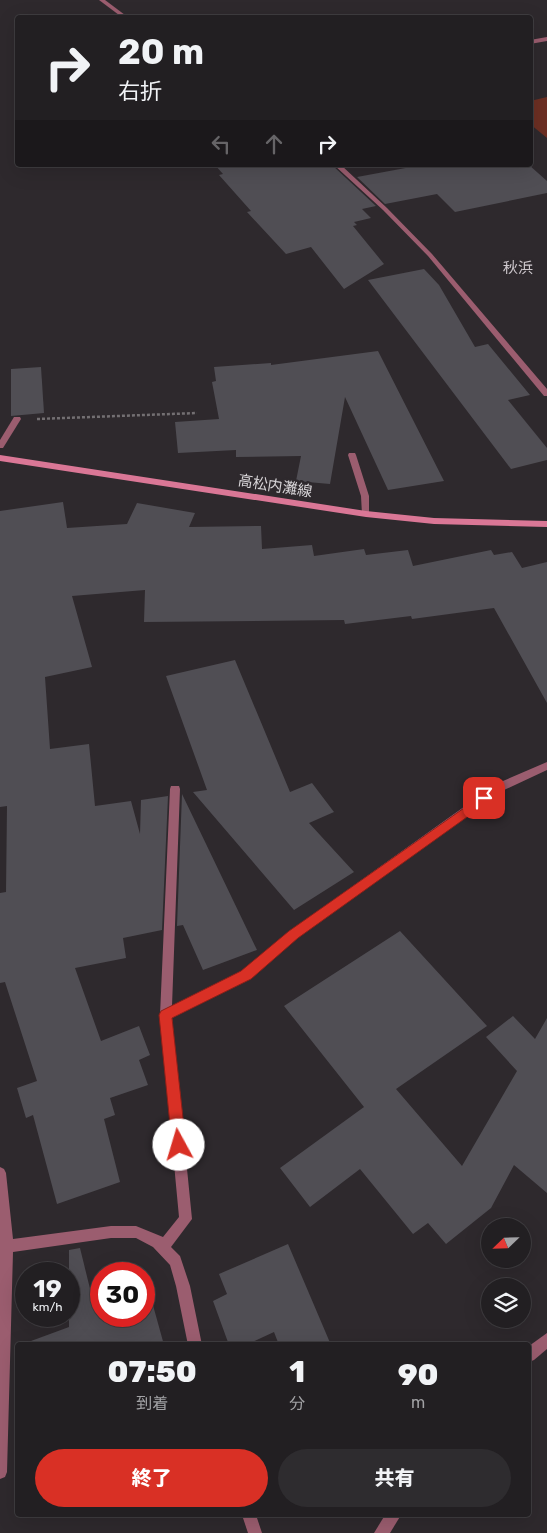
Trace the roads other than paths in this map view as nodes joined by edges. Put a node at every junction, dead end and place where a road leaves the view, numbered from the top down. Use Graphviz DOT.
graph roads {
  1 [pos="102,0"];
  2 [pos="123,15"];
  3 [pos="547,39"];
  4 [pos="533,41"];
  5 [pos="339,167"];
  6 [pos="547,394"];
  7 [pos="17,419"];
  8 [pos="0,446"];
  9 [pos="352,454"];
  10 [pos="0,458"];
  11 [pos="366,514"];
  12 [pos="547,524"];
  13 [pos="547,766"];
  14 [pos="175,789"];
  15 [pos="166,1015"];
  16 [pos="0,1172"];
  17 [pos="7,1246"];
  18 [pos="163,1247"];
  19 [pos="547,1340"];
  20 [pos="194,1342"];
  21 [pos="531,1353"];
  22 [pos="0,1472"];
  23 [pos="250,1517"];
  24 [pos="393,1517"];
  25 [pos="255,1533"];
  26 [pos="381,1533"];
  1 -- 2 [label="street"];
  3 -- 4 [label="street"];
  5 -- 6 [label="street"];
  7 -- 8 [label="street"];
  9 -- 11 [label="street"];
  10 -- 11 [label="main road, 高松内灘線"];
  11 -- 12 [label="main road, 高松内灘線"];
  13 -- 15 [label="street"];
  14 -- 15 [label="street"];
  15 -- 18 [label="street"];
  16 -- 17 [label="street"];
  17 -- 18 [label="street"];
  17 -- 22 [label="street"];
  18 -- 20 [label="street"];
  19 -- 21 [label="street"];
  23 -- 25 [label="street"];
  24 -- 26 [label="street"];
}
